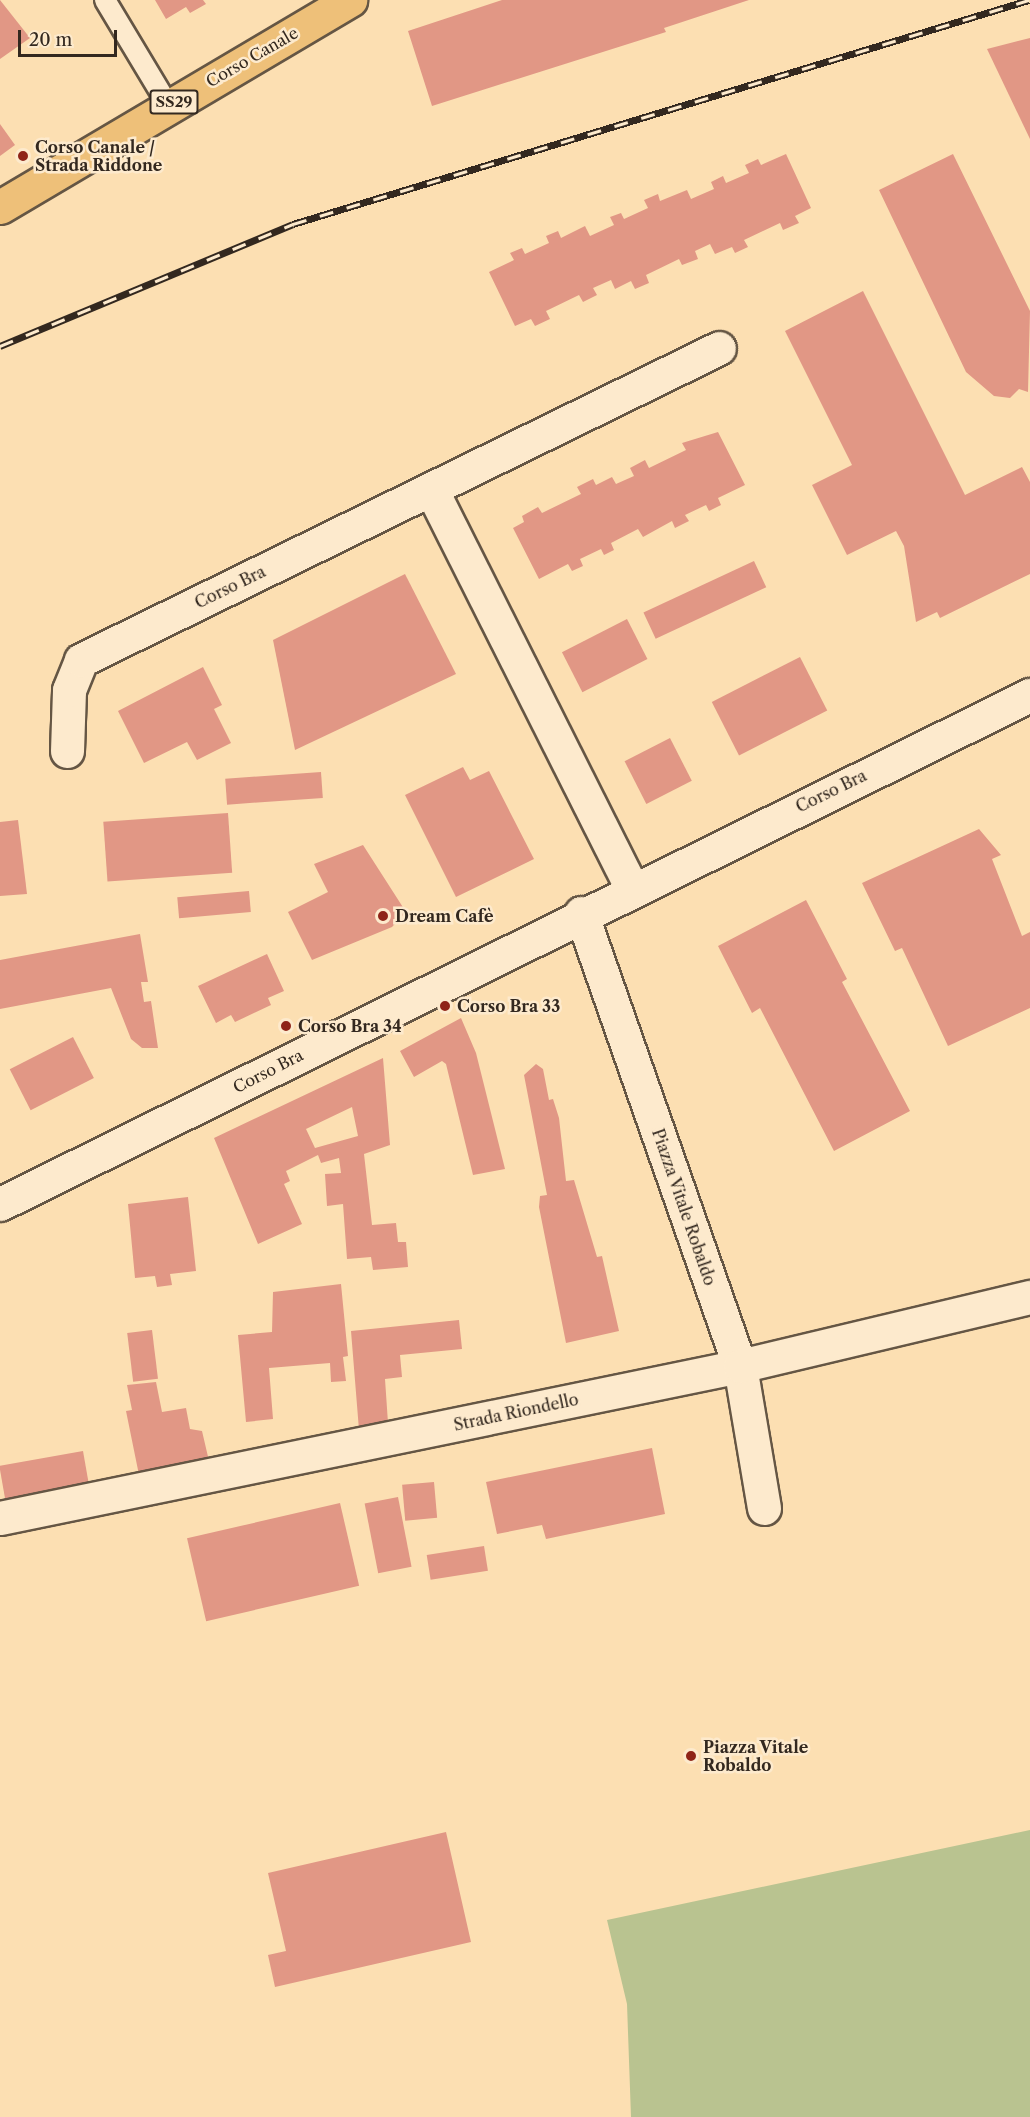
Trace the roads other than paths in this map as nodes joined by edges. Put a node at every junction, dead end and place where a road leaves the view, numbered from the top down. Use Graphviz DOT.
graph roads {
  1 [pos="105,0"];
  2 [pos="350,0"];
  3 [pos="168,105"];
  4 [pos="0,207"];
  5 [pos="719,348"];
  6 [pos="431,489"];
  7 [pos="1030,694"];
  8 [pos="67,751"];
  9 [pos="632,888"];
  10 [pos="580,913"];
  11 [pos="0,1204"];
  12 [pos="1030,1297"];
  13 [pos="740,1366"];
  14 [pos="764,1508"];
  15 [pos="0,1518"];
  1 -- 3 [label="lane"];
  2 -- 3 [label="main road, Corso Canale / SS29"];
  3 -- 4 [label="main road, Corso Canale / SS29"];
  5 -- 6 [label="street, Corso Bra"];
  6 -- 8 [label="street, Corso Bra"];
  6 -- 9 [label="street"];
  7 -- 9 [label="street, Corso Bra"];
  9 -- 10 [label="street, Corso Bra"];
  10 -- 11 [label="street, Corso Bra"];
  10 -- 13 [label="street, Piazza Vitale Robaldo"];
  12 -- 13 [label="street, Strada Riondello"];
  13 -- 14 [label="street, Piazza Vitale Robaldo"];
  13 -- 15 [label="street, Strada Riondello"];
}
